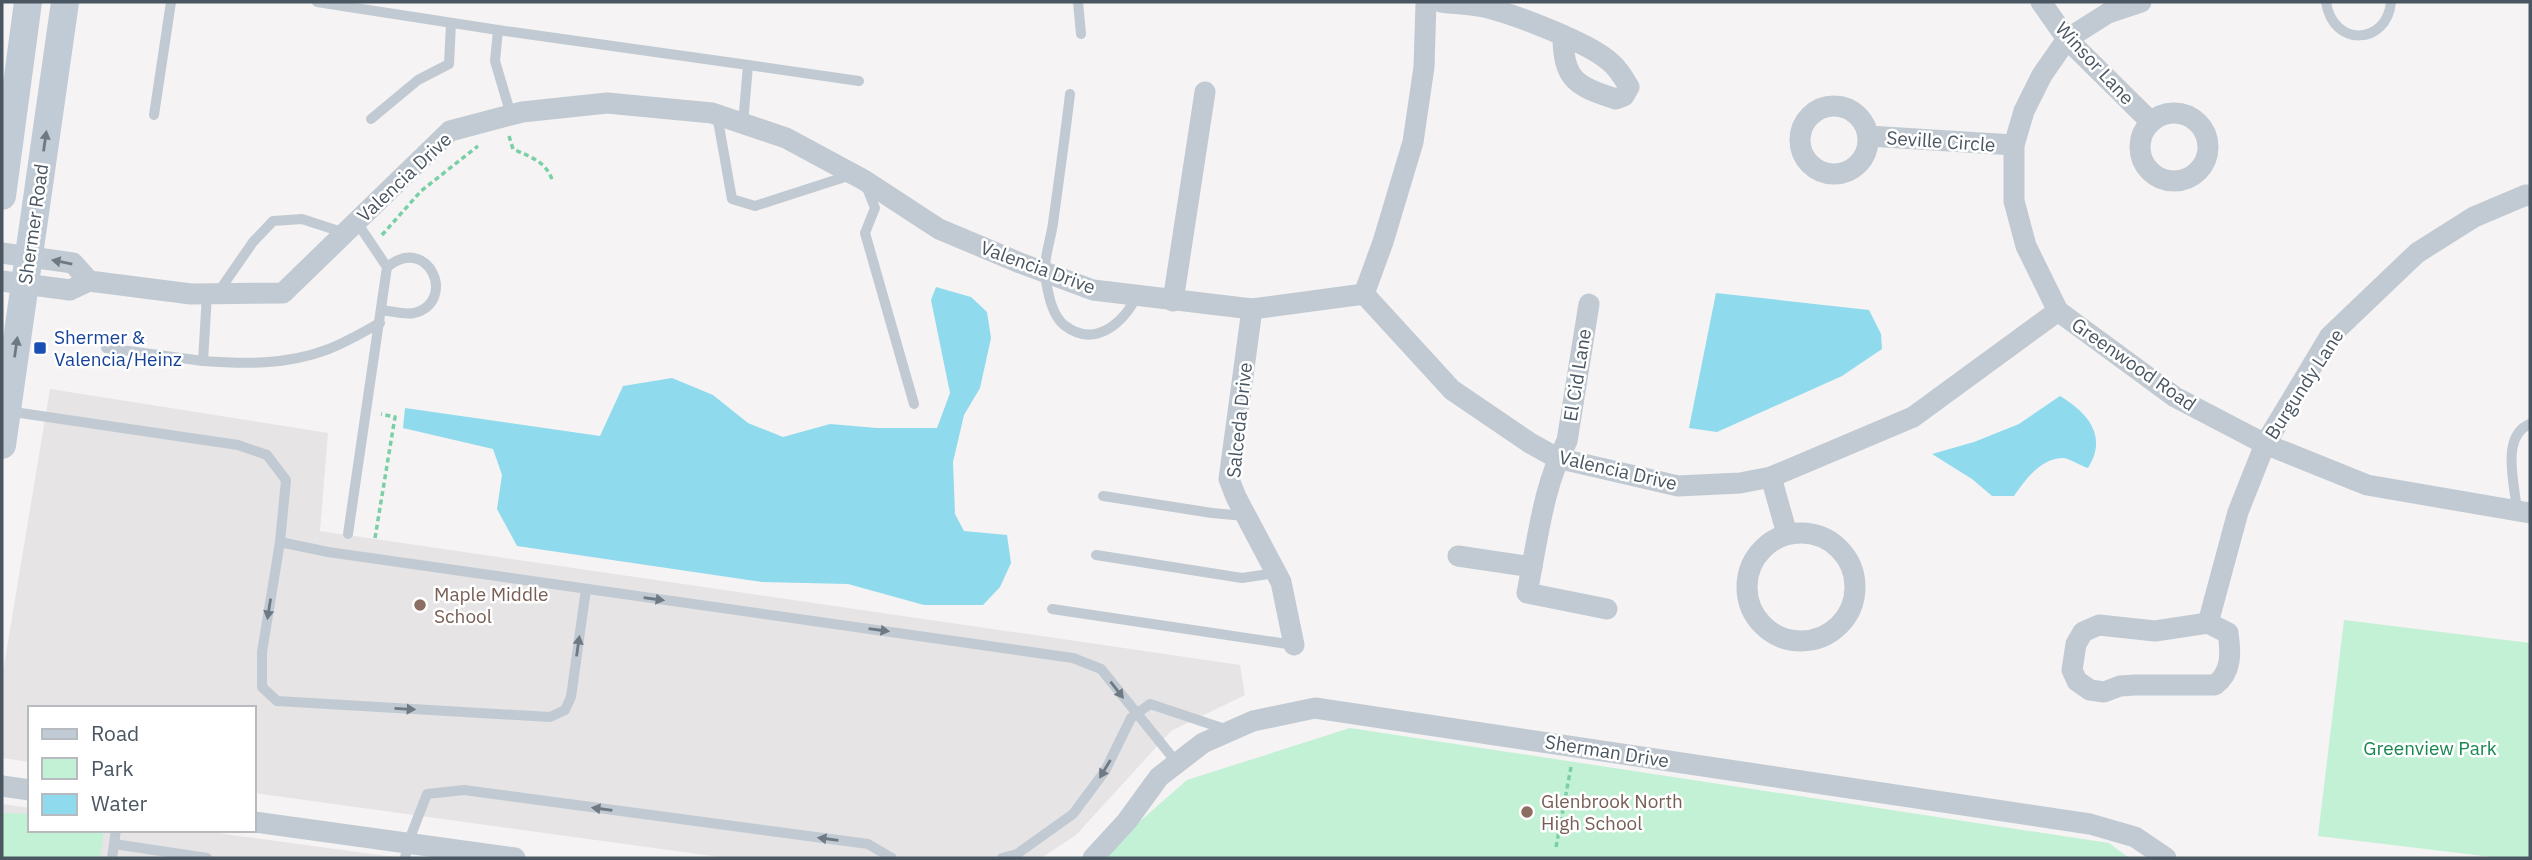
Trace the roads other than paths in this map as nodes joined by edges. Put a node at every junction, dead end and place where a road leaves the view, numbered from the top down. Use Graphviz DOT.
graph roads {
  1 [pos="29,2"];
  2 [pos="65,2"];
  3 [pos="171,2"];
  4 [pos="317,2"];
  5 [pos="1078,2"];
  6 [pos="1426,2"];
  7 [pos="1441,2"];
  8 [pos="2041,2"];
  9 [pos="2141,2"];
  10 [pos="2326,2"];
  11 [pos="2391,2"];
  12 [pos="451,23"];
  13 [pos="498,30"];
  14 [pos="1081,34"];
  15 [pos="1563,35"];
  16 [pos="2067,39"];
  17 [pos="748,65"];
  18 [pos="859,81"];
  19 [pos="1205,92"];
  20 [pos="1070,94"];
  21 [pos="155,115"];
  22 [pos="511,115"];
  23 [pos="717,115"];
  24 [pos="371,119"];
  25 [pos="2151,122"];
  26 [pos="743,124"];
  27 [pos="1868,136"];
  28 [pos="2014,145"];
  29 [pos="858,177"];
  30 [pos="2,196"];
  31 [pos="2530,196"];
  32 [pos="350,227"];
  33 [pos="387,267"];
  34 [pos="14,269"];
  35 [pos="1045,272"];
  36 [pos="212,294"];
  37 [pos="1364,294"];
  38 [pos="1137,296"];
  39 [pos="1173,301"];
  40 [pos="1589,304"];
  41 [pos="1252,309"];
  42 [pos="381,310"];
  43 [pos="2058,311"];
  44 [pos="380,323"];
  45 [pos="106,348"];
  46 [pos="203,360"];
  47 [pos="915,404"];
  48 [pos="4,410"];
  49 [pos="2530,424"];
  50 [pos="2264,444"];
  51 [pos="2,445"];
  52 [pos="1557,458"];
  53 [pos="1771,477"];
  54 [pos="1103,496"];
  55 [pos="2524,512"];
  56 [pos="1245,516"];
  57 [pos="348,534"];
  58 [pos="1787,534"];
  59 [pos="281,542"];
  60 [pos="1096,555"];
  61 [pos="1458,556"];
  62 [pos="1532,567"];
  63 [pos="1275,573"];
  64 [pos="586,589"];
  65 [pos="1052,609"];
  66 [pos="1608,609"];
  67 [pos="2208,623"];
  68 [pos="1294,645"];
  69 [pos="1138,714"];
  70 [pos="1231,731"];
  71 [pos="1177,763"];
  72 [pos="2,786"];
  73 [pos="28,790"];
  74 [pos="256,822"];
  75 [pos="116,832"];
  76 [pos="114,844"];
  77 [pos="406,851"];
  78 [pos="112,858"];
  79 [pos="207,858"];
  80 [pos="515,858"];
  81 [pos="892,858"];
  82 [pos="1002,858"];
  83 [pos="1093,858"];
  84 [pos="2166,858"];
  1 -- 30 [label="main road, Shermer Road"];
  34 -- 2 [label="main road, Shermer Road, one-way"];
  3 -- 21 [label="lane"];
  4 -- 12 [label="lane"];
  5 -- 14 [label="lane"];
  6 -- 37 [label="street"];
  7 -- 15 [label="street"];
  8 -- 16 [label="street, Winsor Lane"];
  9 -- 16 [label="street, Greenwood Road"];
  10 -- 11 [label="lane"];
  12 -- 13 [label="lane"];
  12 -- 24 [label="lane"];
  13 -- 17 [label="lane"];
  13 -- 22 [label="lane"];
  16 -- 25 [label="street, Winsor Lane"];
  16 -- 28 [label="street, Greenwood Road"];
  17 -- 18 [label="lane"];
  17 -- 26 [label="lane"];
  19 -- 39 [label="street"];
  20 -- 35 [label="lane"];
  22 -- 23 [label="street, Valencia Drive"];
  22 -- 32 [label="street, Valencia Drive"];
  23 -- 26 [label="street, Valencia Drive"];
  23 -- 29 [label="lane"];
  26 -- 29 [label="street, Valencia Drive"];
  27 -- 28 [label="street, Seville Circle"];
  28 -- 43 [label="street, Greenwood Road"];
  29 -- 35 [label="street, Valencia Drive"];
  29 -- 47 [label="lane"];
  31 -- 50 [label="street, Burgundy Lane"];
  32 -- 33 [label="lane"];
  32 -- 36 [label="street, Valencia Drive"];
  32 -- 36 [label="lane"];
  33 -- 42 [label="lane"];
  33 -- 42 [label="lane"];
  34 -- 36 [label="street, Valencia Drive"];
  48 -- 34 [label="main road, Shermer Road, one-way"];
  35 -- 38 [label="street, Valencia Drive"];
  35 -- 38 [label="lane"];
  36 -- 46 [label="lane"];
  37 -- 41 [label="street, Valencia Drive"];
  37 -- 52 [label="street, Valencia Drive"];
  38 -- 39 [label="street, Valencia Drive"];
  39 -- 41 [label="street, Valencia Drive"];
  40 -- 52 [label="street, El Cid Lane"];
  41 -- 56 [label="street, Salceda Drive"];
  42 -- 44 [label="lane"];
  43 -- 50 [label="street, Greenwood Road"];
  43 -- 53 [label="street, Valencia Drive"];
  44 -- 46 [label="lane"];
  44 -- 57 [label="lane"];
  45 -- 46 [label="lane"];
  48 -- 51 [label="main road, Shermer Road"];
  48 -- 59 [label="lane"];
  49 -- 55 [label="lane"];
  50 -- 55 [label="street, Greenwood Road"];
  50 -- 67 [label="street, Burgundy Lane"];
  52 -- 53 [label="street, Valencia Drive"];
  52 -- 62 [label="street, El Cid Lane"];
  53 -- 58 [label="street"];
  54 -- 56 [label="lane"];
  56 -- 63 [label="street, Salceda Drive"];
  58 -- 58 [label="street"];
  59 -- 64 [label="lane"];
  59 -- 64 [label="lane, one-way"];
  60 -- 63 [label="lane"];
  61 -- 62 [label="street"];
  62 -- 66 [label="street, El Cid Lane"];
  63 -- 68 [label="street, Salceda Drive"];
  64 -- 69 [label="lane, one-way"];
  65 -- 68 [label="lane"];
  67 -- 67 [label="street"];
  69 -- 70 [label="lane"];
  69 -- 71 [label="lane"];
  69 -- 82 [label="lane, one-way"];
  70 -- 71 [label="street, Sherman Drive"];
  70 -- 84 [label="street, Sherman Drive"];
  71 -- 83 [label="street, Sherman Drive"];
  72 -- 73 [label="street"];
  74 -- 77 [label="street"];
  75 -- 76 [label="lane"];
  76 -- 78 [label="lane"];
  76 -- 79 [label="lane"];
  77 -- 80 [label="street"];
  81 -- 77 [label="lane, one-way"];
}
